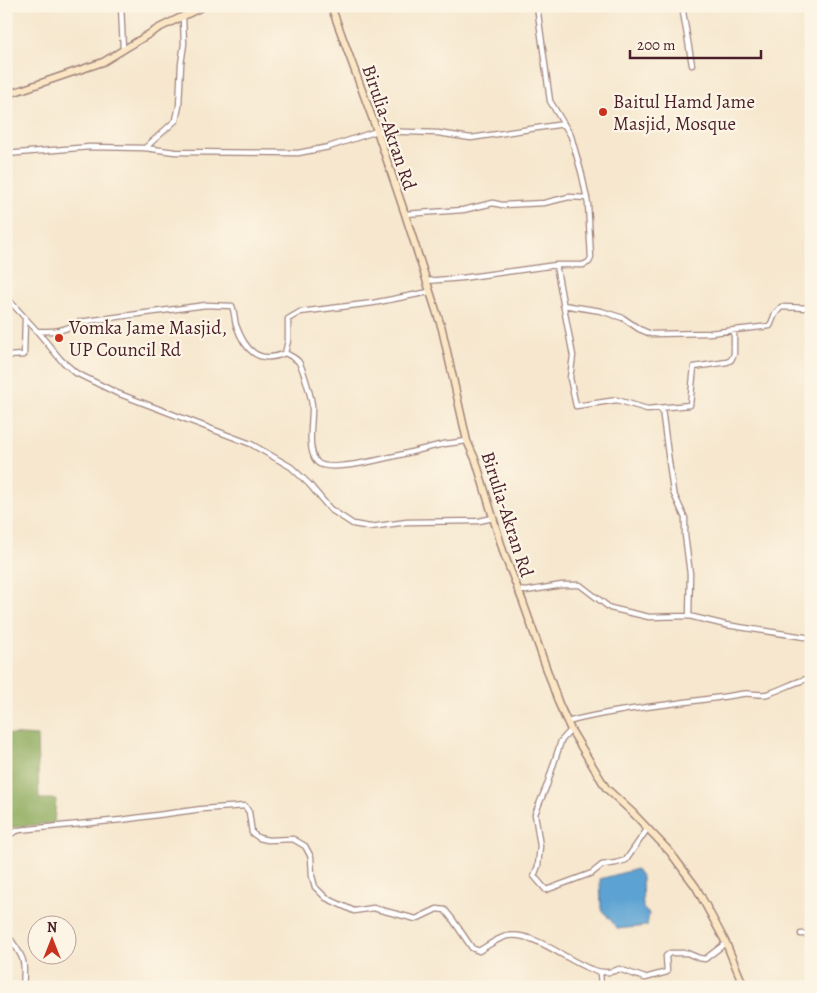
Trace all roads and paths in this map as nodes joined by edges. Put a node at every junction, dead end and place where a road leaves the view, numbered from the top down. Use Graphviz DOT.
graph roads {
  1 [pos="121,6"];
  2 [pos="204,6"];
  3 [pos="330,6"];
  4 [pos="538,6"];
  5 [pos="682,6"];
  6 [pos="183,16"];
  7 [pos="123,50"];
  8 [pos="692,65"];
  9 [pos="6,95"];
  10 [pos="564,124"];
  11 [pos="377,132"];
  12 [pos="145,148"];
  13 [pos="6,154"];
  14 [pos="587,198"];
  15 [pos="405,214"];
  16 [pos="556,265"];
  17 [pos="426,281"];
  18 [pos="429,292"];
  19 [pos="6,297"];
  20 [pos="563,305"];
  21 [pos="811,308"];
  22 [pos="25,319"];
  23 [pos="734,331"];
  24 [pos="37,332"];
  25 [pos="285,353"];
  26 [pos="6,356"];
  27 [pos="662,409"];
  28 [pos="467,441"];
  29 [pos="493,518"];
  30 [pos="518,590"];
  31 [pos="689,616"];
  32 [pos="811,638"];
  33 [pos="811,678"];
  34 [pos="567,722"];
  35 [pos="571,730"];
  36 [pos="811,807"];
  37 [pos="648,828"];
  38 [pos="6,836"];
  39 [pos="811,841"];
  40 [pos="6,933"];
  41 [pos="801,934"];
  42 [pos="811,934"];
  43 [pos="726,943"];
  44 [pos="600,972"];
  45 [pos="24,987"];
  46 [pos="601,987"];
  47 [pos="744,987"];
  1 -- 7 [label="street"];
  2 -- 6 [label="street"];
  3 -- 11 [label="street, Birulia-Akran Rd"];
  4 -- 10 [label="street"];
  5 -- 8 [label="street"];
  6 -- 7 [label="street"];
  6 -- 12 [label="street"];
  7 -- 9 [label="street"];
  10 -- 11 [label="street"];
  10 -- 14 [label="street"];
  11 -- 12 [label="street"];
  11 -- 15 [label="street, Birulia-Akran Rd"];
  12 -- 13 [label="street"];
  14 -- 15 [label="street"];
  14 -- 16 [label="street"];
  15 -- 17 [label="street, Birulia-Akran Rd"];
  16 -- 17 [label="street"];
  16 -- 20 [label="street"];
  17 -- 18 [label="street, Birulia-Akran Rd"];
  18 -- 25 [label="street"];
  18 -- 28 [label="street, Birulia-Akran Rd"];
  19 -- 22 [label="street"];
  20 -- 23 [label="street"];
  20 -- 27 [label="street"];
  21 -- 23 [label="street"];
  22 -- 24 [label="street"];
  22 -- 26 [label="street"];
  23 -- 27 [label="street"];
  24 -- 25 [label="street"];
  24 -- 29 [label="street"];
  25 -- 28 [label="street"];
  27 -- 31 [label="street"];
  28 -- 29 [label="street, Birulia-Akran Rd"];
  29 -- 30 [label="street, Birulia-Akran Rd"];
  30 -- 31 [label="street"];
  30 -- 34 [label="street, Birulia-Akran Rd"];
  31 -- 32 [label="street"];
  33 -- 34 [label="street"];
  34 -- 35 [label="street, Birulia-Akran Rd"];
  35 -- 37 [label="street, Birulia-Akran Rd"];
  35 -- 37 [label="street"];
  36 -- 39 [label="street"];
  37 -- 43 [label="street, Birulia-Akran Rd"];
  38 -- 44 [label="street"];
  40 -- 45 [label="street"];
  41 -- 42 [label="street"];
  43 -- 44 [label="street"];
  43 -- 47 [label="street, Birulia-Akran Rd"];
  44 -- 46 [label="street"];
}
